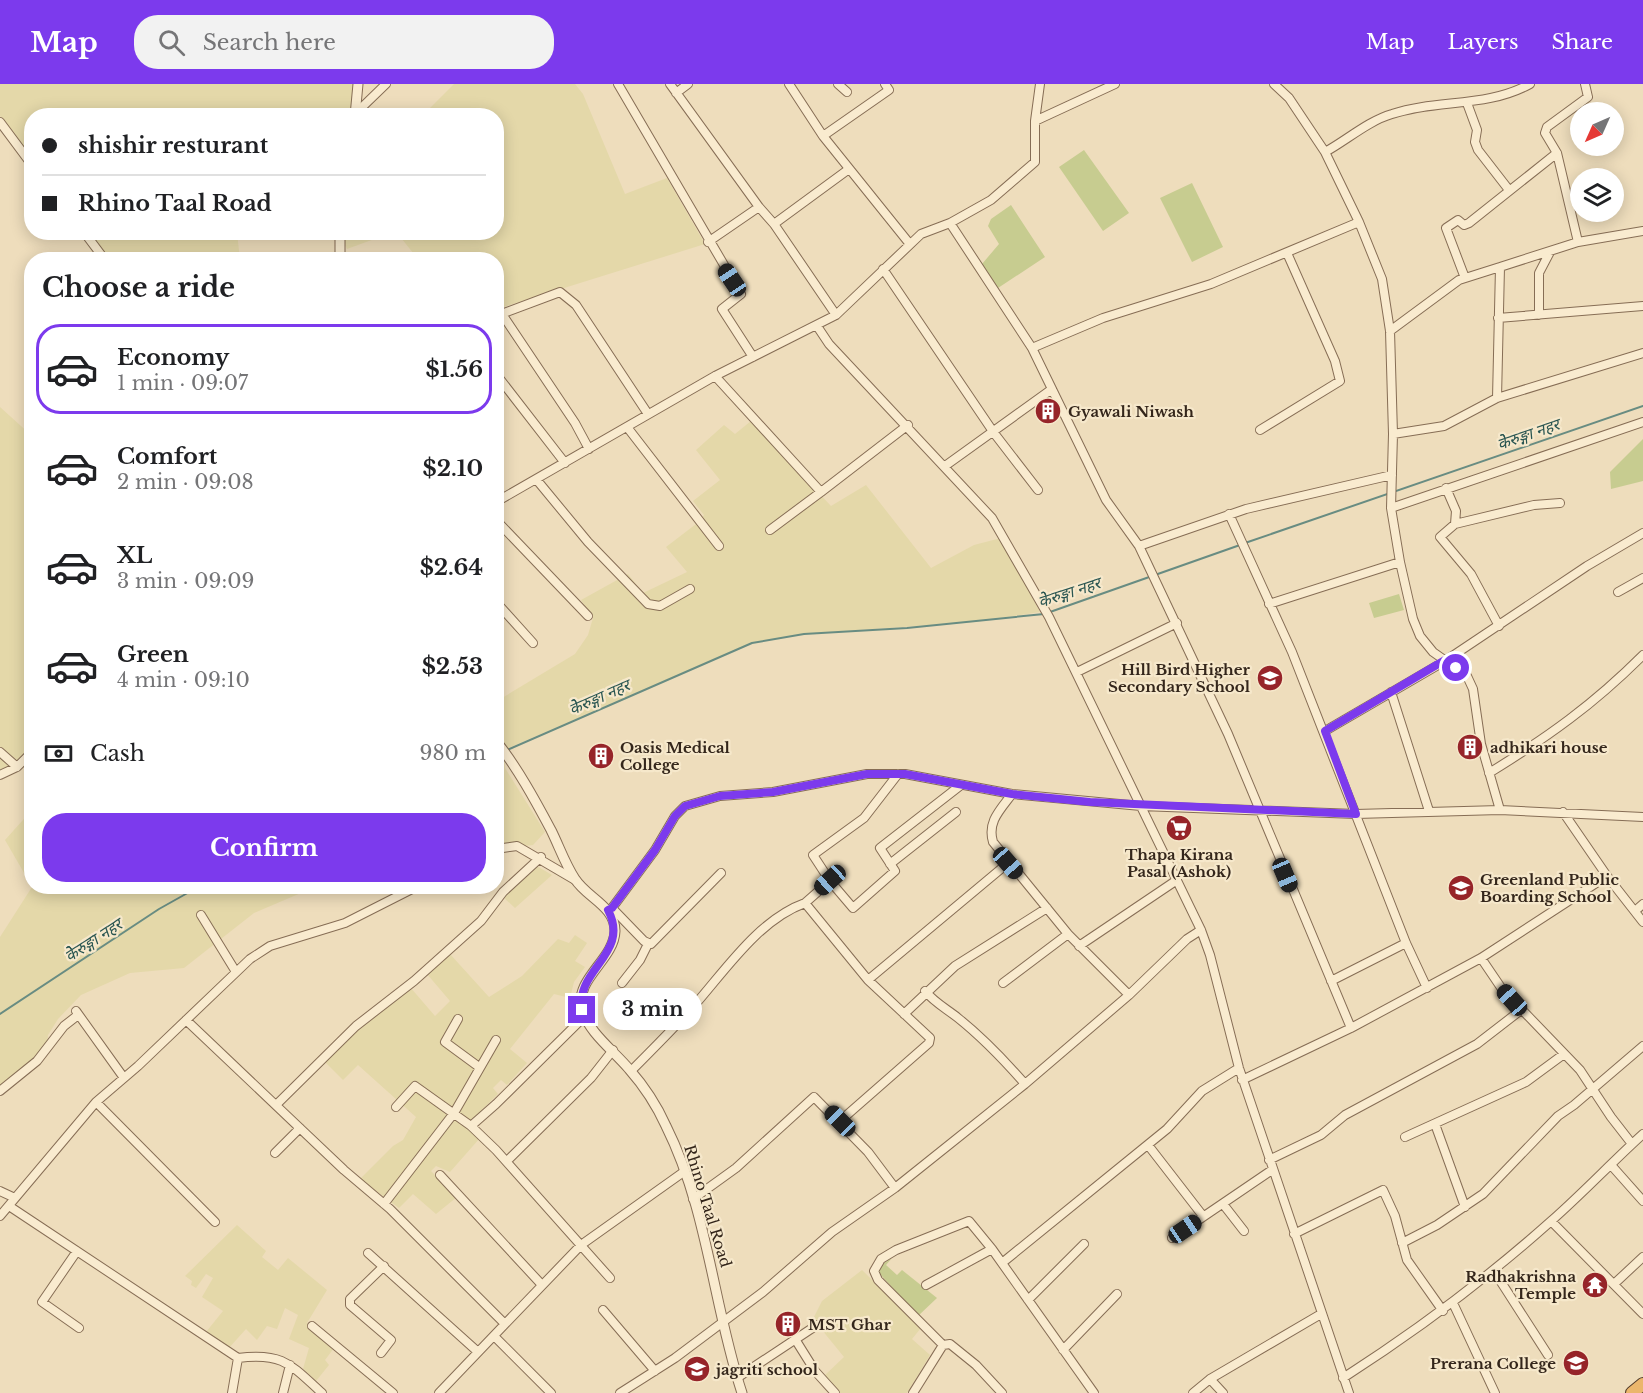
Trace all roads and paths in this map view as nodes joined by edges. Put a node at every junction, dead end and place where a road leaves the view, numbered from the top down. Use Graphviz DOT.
graph roads {
  1 [pos="358,84"];
  2 [pos="386,84"];
  3 [pos="618,84"];
  4 [pos="670,84"];
  5 [pos="688,84"];
  6 [pos="789,84"];
  7 [pos="838,84"];
  8 [pos="885,84"];
  9 [pos="1040,84"];
  10 [pos="1114,84"];
  11 [pos="1274,84"];
  12 [pos="1530,84"];
  13 [pos="1585,84"];
  14 [pos="847,92"];
  15 [pos="676,93"];
  16 [pos="1467,103"];
  17 [pos="356,108"];
  18 [pos="362,108"];
  19 [pos="1035,121"];
  20 [pos="0,122"];
  21 [pos="823,136"];
  22 [pos="1325,152"];
  23 [pos="1557,153"];
  24 [pos="24,154"];
  25 [pos="849,169"];
  26 [pos="1509,190"];
  27 [pos="759,207"];
  28 [pos="1359,222"];
  29 [pos="950,223"];
  30 [pos="774,224"];
  31 [pos="1643,231"];
  32 [pos="708,242"];
  33 [pos="1578,242"];
  34 [pos="909,243"];
  35 [pos="1550,252"];
  36 [pos="1287,253"];
  37 [pos="1500,267"];
  38 [pos="883,269"];
  39 [pos="1465,278"];
  40 [pos="1643,306"];
  41 [pos="504,313"];
  42 [pos="836,315"];
  43 [pos="1539,315"];
  44 [pos="1498,318"];
  45 [pos="504,322"];
  46 [pos="817,326"];
  47 [pos="1390,331"];
  48 [pos="1032,348"];
  49 [pos="1643,353"];
  50 [pos="753,357"];
  51 [pos="715,376"];
  52 [pos="504,384"];
  53 [pos="1052,389"];
  54 [pos="1497,398"];
  55 [pos="648,414"];
  56 [pos="1643,422"];
  57 [pos="908,425"];
  58 [pos="627,427"];
  59 [pos="1260,430"];
  60 [pos="994,432"];
  61 [pos="1393,434"];
  62 [pos="589,449"];
  63 [pos="565,463"];
  64 [pos="945,466"];
  65 [pos="1392,475"];
  66 [pos="536,479"];
  67 [pos="1446,488"];
  68 [pos="1038,490"];
  69 [pos="821,492"];
  70 [pos="504,497"];
  71 [pos="1560,503"];
  72 [pos="1391,505"];
  73 [pos="1229,514"];
  74 [pos="1455,524"];
  75 [pos="504,528"];
  76 [pos="770,530"];
  77 [pos="1643,533"];
  78 [pos="719,546"];
  79 [pos="1139,546"];
  80 [pos="1400,562"];
  81 [pos="1643,578"];
  82 [pos="690,590"];
  83 [pos="1618,592"];
  84 [pos="1269,604"];
  85 [pos="504,611"];
  86 [pos="588,616"];
  87 [pos="1177,623"];
  88 [pos="1499,626"];
  89 [pos="533,643"];
  90 [pos="1643,655"];
  91 [pos="1445,660"];
  92 [pos="1077,672"];
  93 [pos="1391,692"];
  94 [pos="1325,731"];
  95 [pos="504,750"];
  96 [pos="0,752"];
  97 [pos="24,760"];
  98 [pos="17,767"];
  99 [pos="1489,773"];
  100 [pos="898,774"];
  101 [pos="0,775"];
  102 [pos="961,785"];
  103 [pos="1012,794"];
  104 [pos="1141,806"];
  105 [pos="1500,810"];
  106 [pos="1258,811"];
  107 [pos="1429,811"];
  108 [pos="956,812"];
  109 [pos="1563,812"];
  110 [pos="1356,814"];
  111 [pos="1643,817"];
  112 [pos="504,848"];
  113 [pos="541,857"];
  114 [pos="1008,863"];
  115 [pos="890,864"];
  116 [pos="721,873"];
  117 [pos="1607,876"];
  118 [pos="575,880"];
  119 [pos="830,880"];
  120 [pos="1177,880"];
  121 [pos="504,891"];
  122 [pos="402,894"];
  123 [pos="501,894"];
  124 [pos="805,903"];
  125 [pos="1643,904"];
  126 [pos="1047,908"];
  127 [pos="610,909"];
  128 [pos="1635,911"];
  129 [pos="201,915"];
  130 [pos="1643,922"];
  131 [pos="1201,930"];
  132 [pos="1068,934"];
  133 [pos="1406,943"];
  134 [pos="648,944"];
  135 [pos="1079,946"];
  136 [pos="1481,958"];
  137 [pos="236,972"];
  138 [pos="868,980"];
  139 [pos="1331,981"];
  140 [pos="622,983"];
  141 [pos="1003,983"];
  142 [pos="1427,988"];
  143 [pos="925,992"];
  144 [pos="1129,995"];
  145 [pos="1521,1010"];
  146 [pos="904,1014"];
  147 [pos="585,1016"];
  148 [pos="186,1020"];
  149 [pos="458,1020"];
  150 [pos="1351,1028"];
  151 [pos="496,1040"];
  152 [pos="1643,1046"];
  153 [pos="613,1050"];
  154 [pos="1564,1054"];
  155 [pos="480,1067"];
  156 [pos="1239,1068"];
  157 [pos="631,1071"];
  158 [pos="124,1078"];
  159 [pos="1242,1080"];
  160 [pos="1025,1084"];
  161 [pos="1592,1088"];
  162 [pos="0,1091"];
  163 [pos="96,1102"];
  164 [pos="276,1105"];
  165 [pos="396,1107"];
  166 [pos="454,1113"];
  167 [pos="840,1121"];
  168 [pos="1435,1124"];
  169 [pos="471,1126"];
  170 [pos="300,1128"];
  171 [pos="1643,1134"];
  172 [pos="1405,1137"];
  173 [pos="1148,1144"];
  174 [pos="1632,1144"];
  175 [pos="275,1153"];
  176 [pos="1269,1160"];
  177 [pos="507,1161"];
  178 [pos="1611,1165"];
  179 [pos="1272,1170"];
  180 [pos="685,1171"];
  181 [pos="440,1175"];
  182 [pos="895,1188"];
  183 [pos="0,1191"];
  184 [pos="15,1198"];
  185 [pos="693,1199"];
  186 [pos="1643,1201"];
  187 [pos="1223,1203"];
  188 [pos="384,1204"];
  189 [pos="9,1206"];
  190 [pos="1465,1207"];
  191 [pos="0,1216"];
  192 [pos="1203,1216"];
  193 [pos="1551,1221"];
  194 [pos="215,1222"];
  195 [pos="1244,1231"];
  196 [pos="1294,1234"];
  197 [pos="1172,1238"];
  198 [pos="1402,1242"];
  199 [pos="1084,1244"];
  200 [pos="581,1245"];
  201 [pos="992,1249"];
  202 [pos="77,1251"];
  203 [pos="368,1253"];
  204 [pos="1643,1257"];
  205 [pos="1002,1263"];
  206 [pos="384,1266"];
  207 [pos="1494,1271"];
  208 [pos="610,1278"];
  209 [pos="1614,1284"];
  210 [pos="542,1285"];
  211 [pos="926,1285"];
  212 [pos="1117,1293"];
  213 [pos="1028,1300"];
  214 [pos="1453,1303"];
  215 [pos="603,1310"];
  216 [pos="1443,1311"];
  217 [pos="1321,1314"];
  218 [pos="1643,1314"];
  219 [pos="723,1322"];
  220 [pos="505,1324"];
  221 [pos="817,1325"];
  222 [pos="312,1326"];
  223 [pos="79,1328"];
  224 [pos="494,1335"];
  225 [pos="795,1339"];
  226 [pos="943,1345"];
  227 [pos="1063,1350"];
  228 [pos="478,1352"];
  229 [pos="381,1353"];
  230 [pos="1548,1355"];
  231 [pos="238,1358"];
  232 [pos="290,1365"];
  233 [pos="656,1371"];
  234 [pos="737,1378"];
  235 [pos="1343,1378"];
  236 [pos="1210,1379"];
  237 [pos="1643,1383"];
  238 [pos="232,1393"];
  239 [pos="283,1393"];
  240 [pos="322,1393"];
  241 [pos="393,1393"];
  242 [pos="439,1393"];
  243 [pos="551,1393"];
  244 [pos="620,1393"];
  245 [pos="742,1393"];
  246 [pos="835,1393"];
  247 [pos="913,1393"];
  248 [pos="1002,1393"];
  249 [pos="1094,1393"];
  250 [pos="1193,1393"];
  251 [pos="1223,1393"];
  252 [pos="1349,1393"];
  253 [pos="1495,1393"];
  254 [pos="1632,1393"];
  1 -- 17 [label="street"];
  2 -- 18 [label="street"];
  3 -- 32 [label="street"];
  4 -- 15 [label="street"];
  5 -- 15 [label="street"];
  6 -- 21 [label="street"];
  7 -- 14 [label="street"];
  8 -- 21 [label="street"];
  9 -- 19 [label="street"];
  10 -- 19 [label="street"];
  11 -- 22 [label="street"];
  12 -- 16 [label="street"];
  13 -- 23 [label="street"];
  15 -- 27 [label="street"];
  16 -- 22 [label="street"];
  16 -- 26 [label="street"];
  19 -- 29 [label="street"];
  20 -- 24 [label="street"];
  21 -- 25 [label="street"];
  22 -- 28 [label="street"];
  23 -- 26 [label="street"];
  23 -- 33 [label="street"];
  25 -- 30 [label="street"];
  25 -- 34 [label="street"];
  26 -- 39 [label="street"];
  27 -- 30 [label="street"];
  27 -- 32 [label="street"];
  28 -- 36 [label="street"];
  28 -- 47 [label="street"];
  29 -- 34 [label="street"];
  29 -- 48 [label="street"];
  30 -- 42 [label="street"];
  31 -- 33 [label="street"];
  32 -- 50 [label="street"];
  33 -- 35 [label="street"];
  34 -- 38 [label="street"];
  35 -- 37 [label="street"];
  35 -- 43 [label="street"];
  36 -- 48 [label="street"];
  36 -- 59 [label="street"];
  37 -- 39 [label="street"];
  37 -- 44 [label="street"];
  38 -- 42 [label="street"];
  38 -- 60 [label="street"];
  39 -- 47 [label="street"];
  40 -- 43 [label="street"];
  41 -- 55 [label="street"];
  42 -- 46 [label="street"];
  43 -- 44 [label="street"];
  44 -- 54 [label="street"];
  45 -- 62 [label="street"];
  46 -- 50 [label="street"];
  46 -- 57 [label="street"];
  47 -- 61 [label="street"];
  48 -- 53 [label="street"];
  49 -- 54 [label="street"];
  50 -- 51 [label="street"];
  51 -- 55 [label="street"];
  51 -- 69 [label="street"];
  52 -- 63 [label="street"];
  53 -- 60 [label="street"];
  53 -- 79 [label="street"];
  54 -- 61 [label="street"];
  55 -- 58 [label="street"];
  56 -- 67 [label="street"];
  57 -- 64 [label="street"];
  57 -- 69 [label="street"];
  58 -- 62 [label="street"];
  58 -- 78 [label="street"];
  60 -- 64 [label="street"];
  60 -- 68 [label="street"];
  61 -- 65 [label="street"];
  62 -- 63 [label="street"];
  63 -- 66 [label="street"];
  64 -- 92 [label="street"];
  65 -- 72 [label="street"];
  65 -- 73 [label="street"];
  66 -- 70 [label="street"];
  66 -- 82 [label="street"];
  67 -- 72 [label="street"];
  67 -- 74 [label="street"];
  69 -- 76 [label="street"];
  71 -- 74 [label="street"];
  72 -- 80 [label="street"];
  73 -- 79 [label="street"];
  73 -- 84 [label="street"];
  74 -- 88 [label="street"];
  75 -- 86 [label="street"];
  77 -- 88 [label="street"];
  79 -- 87 [label="street"];
  80 -- 84 [label="street"];
  80 -- 91 [label="street"];
  81 -- 83 [label="street"];
  84 -- 94 [label="street"];
  85 -- 89 [label="street"];
  87 -- 92 [label="street"];
  87 -- 106 [label="street"];
  88 -- 91 [label="street"];
  90 -- 99 [label="street"];
  91 -- 93 [label="street"];
  91 -- 99 [label="street"];
  92 -- 104 [label="street"];
  93 -- 94 [label="street"];
  93 -- 107 [label="street"];
  94 -- 110 [label="street"];
  95 -- 118 [label="street"];
  96 -- 98 [label="street"];
  97 -- 98 [label="street"];
  98 -- 101 [label="street"];
  99 -- 105 [label="street"];
  100 -- 102 [label="street"];
  100 -- 119 [label="street"];
  100 -- 127 [label="street"];
  102 -- 103 [label="street"];
  102 -- 115 [label="street"];
  103 -- 104 [label="street"];
  103 -- 114 [label="street"];
  104 -- 106 [label="street"];
  104 -- 120 [label="street"];
  105 -- 107 [label="street"];
  105 -- 109 [label="street"];
  106 -- 110 [label="street"];
  106 -- 139 [label="street"];
  107 -- 110 [label="street"];
  108 -- 115 [label="street"];
  109 -- 111 [label="street"];
  109 -- 117 [label="street"];
  110 -- 133 [label="street"];
  112 -- 113 [label="street"];
  113 -- 118 [label="street"];
  113 -- 121 [label="street"];
  114 -- 126 [label="street"];
  114 -- 138 [label="street"];
  115 -- 119 [label="street"];
  116 -- 134 [label="street"];
  117 -- 128 [label="street"];
  117 -- 136 [label="street"];
  118 -- 127 [label="street"];
  119 -- 124 [label="street"];
  120 -- 131 [label="street"];
  120 -- 135 [label="street"];
  122 -- 137 [label="street"];
  123 -- 164 [label="street"];
  124 -- 138 [label="street"];
  124 -- 157 [label="street"];
  125 -- 128 [label="street"];
  126 -- 132 [label="street"];
  126 -- 143 [label="street"];
  127 -- 134 [label="street"];
  127 -- 147 [label="street"];
  128 -- 130 [label="street"];
  129 -- 137 [label="street"];
  131 -- 144 [label="street"];
  131 -- 156 [label="street"];
  132 -- 135 [label="street"];
  132 -- 141 [label="street"];
  133 -- 139 [label="street"];
  133 -- 142 [label="street"];
  134 -- 140 [label="street"];
  135 -- 144 [label="street"];
  136 -- 142 [label="street"];
  136 -- 145 [label="street"];
  137 -- 148 [label="street"];
  138 -- 146 [label="street"];
  139 -- 150 [label="street"];
  142 -- 150 [label="street"];
  143 -- 146 [label="street"];
  143 -- 160 [label="street"];
  144 -- 160 [label="street"];
  145 -- 154 [label="street"];
  145 -- 176 [label="street"];
  146 -- 167 [label="street"];
  147 -- 153 [label="street, Rhino Taal Road"];
  147 -- 169 [label="street"];
  148 -- 158 [label="street"];
  148 -- 164 [label="street"];
  149 -- 155 [label="street"];
  150 -- 159 [label="street"];
  151 -- 155 [label="street"];
  152 -- 161 [label="street"];
  153 -- 157 [label="street, Rhino Taal Road"];
  153 -- 177 [label="street"];
  154 -- 161 [label="street"];
  154 -- 168 [label="street"];
  155 -- 166 [label="street"];
  156 -- 159 [label="street"];
  156 -- 173 [label="street"];
  157 -- 180 [label="street, Rhino Taal Road"];
  158 -- 162 [label="street"];
  158 -- 163 [label="street"];
  159 -- 176 [label="street"];
  160 -- 182 [label="street"];
  161 -- 174 [label="street"];
  161 -- 190 [label="street"];
  163 -- 184 [label="street"];
  163 -- 194 [label="street"];
  164 -- 170 [label="street"];
  165 -- 166 [label="street"];
  166 -- 169 [label="street"];
  166 -- 188 [label="street"];
  167 -- 182 [label="street"];
  167 -- 185 [label="street"];
  168 -- 172 [label="street"];
  168 -- 190 [label="street"];
  169 -- 177 [label="street"];
  170 -- 175 [label="street"];
  170 -- 188 [label="street"];
  171 -- 174 [label="street"];
  173 -- 192 [label="street"];
  173 -- 205 [label="street"];
  174 -- 178 [label="street"];
  176 -- 179 [label="street"];
  177 -- 200 [label="street"];
  178 -- 186 [label="street"];
  178 -- 193 [label="street"];
  179 -- 187 [label="street"];
  179 -- 196 [label="street"];
  180 -- 185 [label="street, Rhino Taal Road"];
  180 -- 200 [label="street"];
  181 -- 210 [label="street"];
  182 -- 219 [label="street"];
  183 -- 184 [label="street"];
  184 -- 189 [label="street"];
  185 -- 219 [label="street, Rhino Taal Road"];
  187 -- 192 [label="street"];
  187 -- 195 [label="street"];
  188 -- 220 [label="street"];
  189 -- 191 [label="street"];
  189 -- 202 [label="street"];
  190 -- 198 [label="street"];
  192 -- 197 [label="street"];
  193 -- 207 [label="street"];
  193 -- 209 [label="street"];
  196 -- 198 [label="street"];
  196 -- 217 [label="street"];
  198 -- 216 [label="street"];
  199 -- 213 [label="street"];
  200 -- 208 [label="street"];
  200 -- 210 [label="street"];
  201 -- 205 [label="street"];
  201 -- 211 [label="street"];
  201 -- 226 [label="street"];
  202 -- 223 [label="street"];
  202 -- 231 [label="street"];
  203 -- 206 [label="street"];
  204 -- 209 [label="street"];
  205 -- 213 [label="street"];
  206 -- 228 [label="street"];
  206 -- 229 [label="street"];
  207 -- 214 [label="street"];
  207 -- 230 [label="street"];
  209 -- 218 [label="street"];
  210 -- 220 [label="street"];
  212 -- 227 [label="street"];
  213 -- 227 [label="street"];
  214 -- 216 [label="street"];
  214 -- 253 [label="street"];
  215 -- 233 [label="street"];
  216 -- 235 [label="street"];
  217 -- 235 [label="street"];
  217 -- 236 [label="street"];
  219 -- 233 [label="street"];
  219 -- 234 [label="street, Rhino Taal Road"];
  220 -- 224 [label="street"];
  221 -- 225 [label="street"];
  222 -- 241 [label="street"];
  224 -- 228 [label="street"];
  224 -- 243 [label="street"];
  225 -- 234 [label="street"];
  225 -- 246 [label="street"];
  226 -- 247 [label="street"];
  226 -- 248 [label="street"];
  227 -- 249 [label="street"];
  228 -- 242 [label="street"];
  231 -- 232 [label="street"];
  231 -- 238 [label="street"];
  232 -- 239 [label="street"];
  232 -- 240 [label="street"];
  233 -- 244 [label="street"];
  234 -- 245 [label="street, Rhino Taal Road"];
  235 -- 252 [label="street"];
  236 -- 250 [label="street"];
  236 -- 251 [label="street"];
  237 -- 254 [label="highway"];
}
